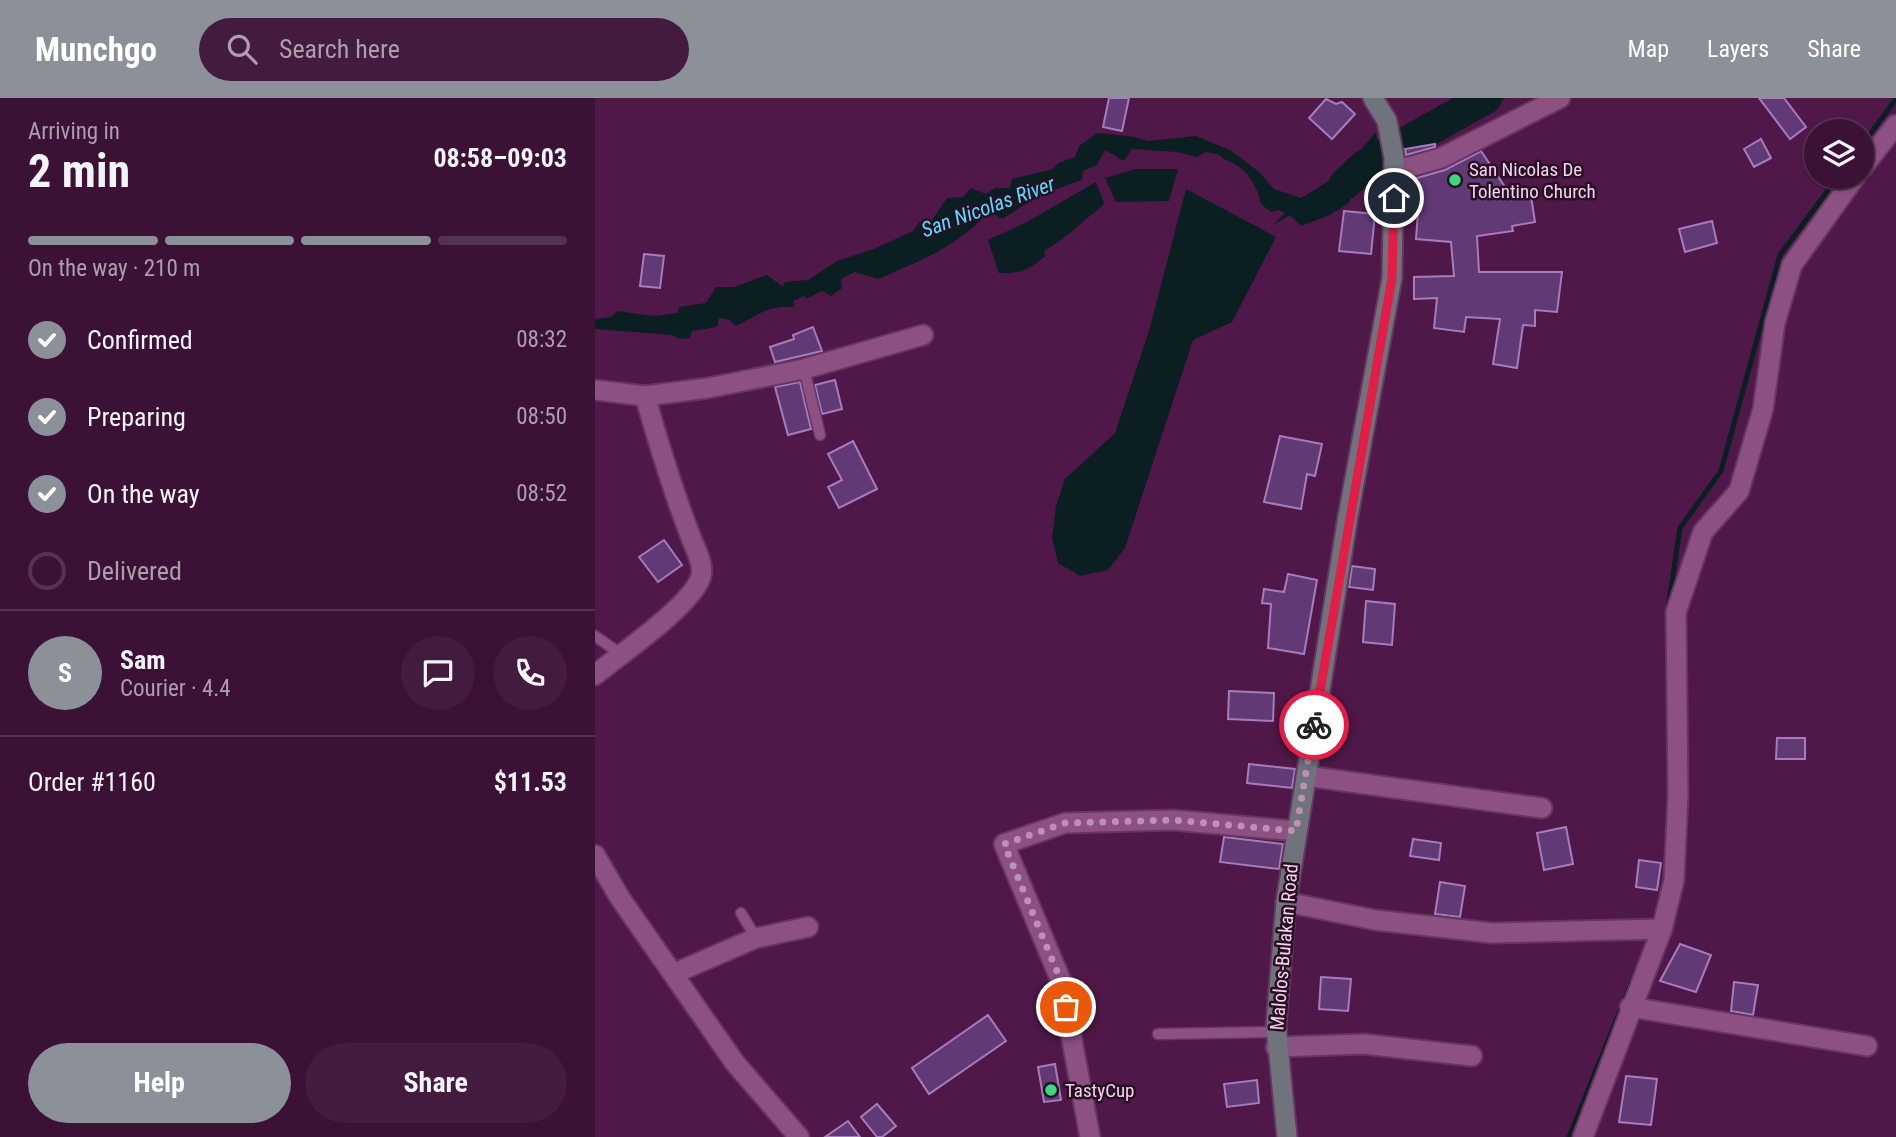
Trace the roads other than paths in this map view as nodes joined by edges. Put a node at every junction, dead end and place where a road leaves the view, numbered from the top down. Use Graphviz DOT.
graph roads {
  1 [pos="1373,98"];
  2 [pos="1559,98"];
  3 [pos="1896,125"];
  4 [pos="1874,153"];
  5 [pos="1395,164"];
  6 [pos="1846,189"];
  7 [pos="923,335"];
  8 [pos="804,369"];
  9 [pos="595,390"];
  10 [pos="645,396"];
  11 [pos="820,435"];
  12 [pos="595,636"];
  13 [pos="621,654"];
  14 [pos="595,675"];
  15 [pos="1306,776"];
  16 [pos="1542,808"];
  17 [pos="1296,831"];
  18 [pos="595,855"];
  19 [pos="1286,902"];
  20 [pos="741,913"];
  21 [pos="808,927"];
  22 [pos="1662,929"];
  23 [pos="755,938"];
  24 [pos="675,973"];
  25 [pos="1630,1007"];
  26 [pos="1158,1034"];
  27 [pos="1276,1040"];
  28 [pos="1867,1046"];
  29 [pos="1472,1056"];
  30 [pos="799,1137"];
  31 [pos="1090,1137"];
  32 [pos="1287,1137"];
  33 [pos="1583,1137"];
  1 -- 5 [label="main road, Malolos-Bulakan Road"];
  2 -- 5 [label="street"];
  3 -- 4 [label="street"];
  5 -- 15 [label="main road, Malolos-Bulakan Road"];
  6 -- 22 [label="street"];
  7 -- 8 [label="street"];
  8 -- 10 [label="street"];
  8 -- 11 [label="lane"];
  9 -- 10 [label="street"];
  10 -- 13 [label="street"];
  12 -- 13 [label="lane"];
  13 -- 14 [label="street"];
  15 -- 16 [label="street"];
  15 -- 17 [label="main road, Malolos-Bulakan Road"];
  17 -- 19 [label="main road, Malolos-Bulakan Road"];
  17 -- 31 [label="street"];
  18 -- 24 [label="street"];
  19 -- 22 [label="street"];
  19 -- 27 [label="main road, Malolos-Bulakan Road"];
  20 -- 23 [label="lane"];
  21 -- 23 [label="street"];
  22 -- 25 [label="street"];
  23 -- 24 [label="street"];
  24 -- 30 [label="street"];
  25 -- 28 [label="street"];
  25 -- 33 [label="street"];
  26 -- 27 [label="lane"];
  27 -- 29 [label="street"];
  27 -- 32 [label="main road, Malolos-Bulakan Road"];
}
